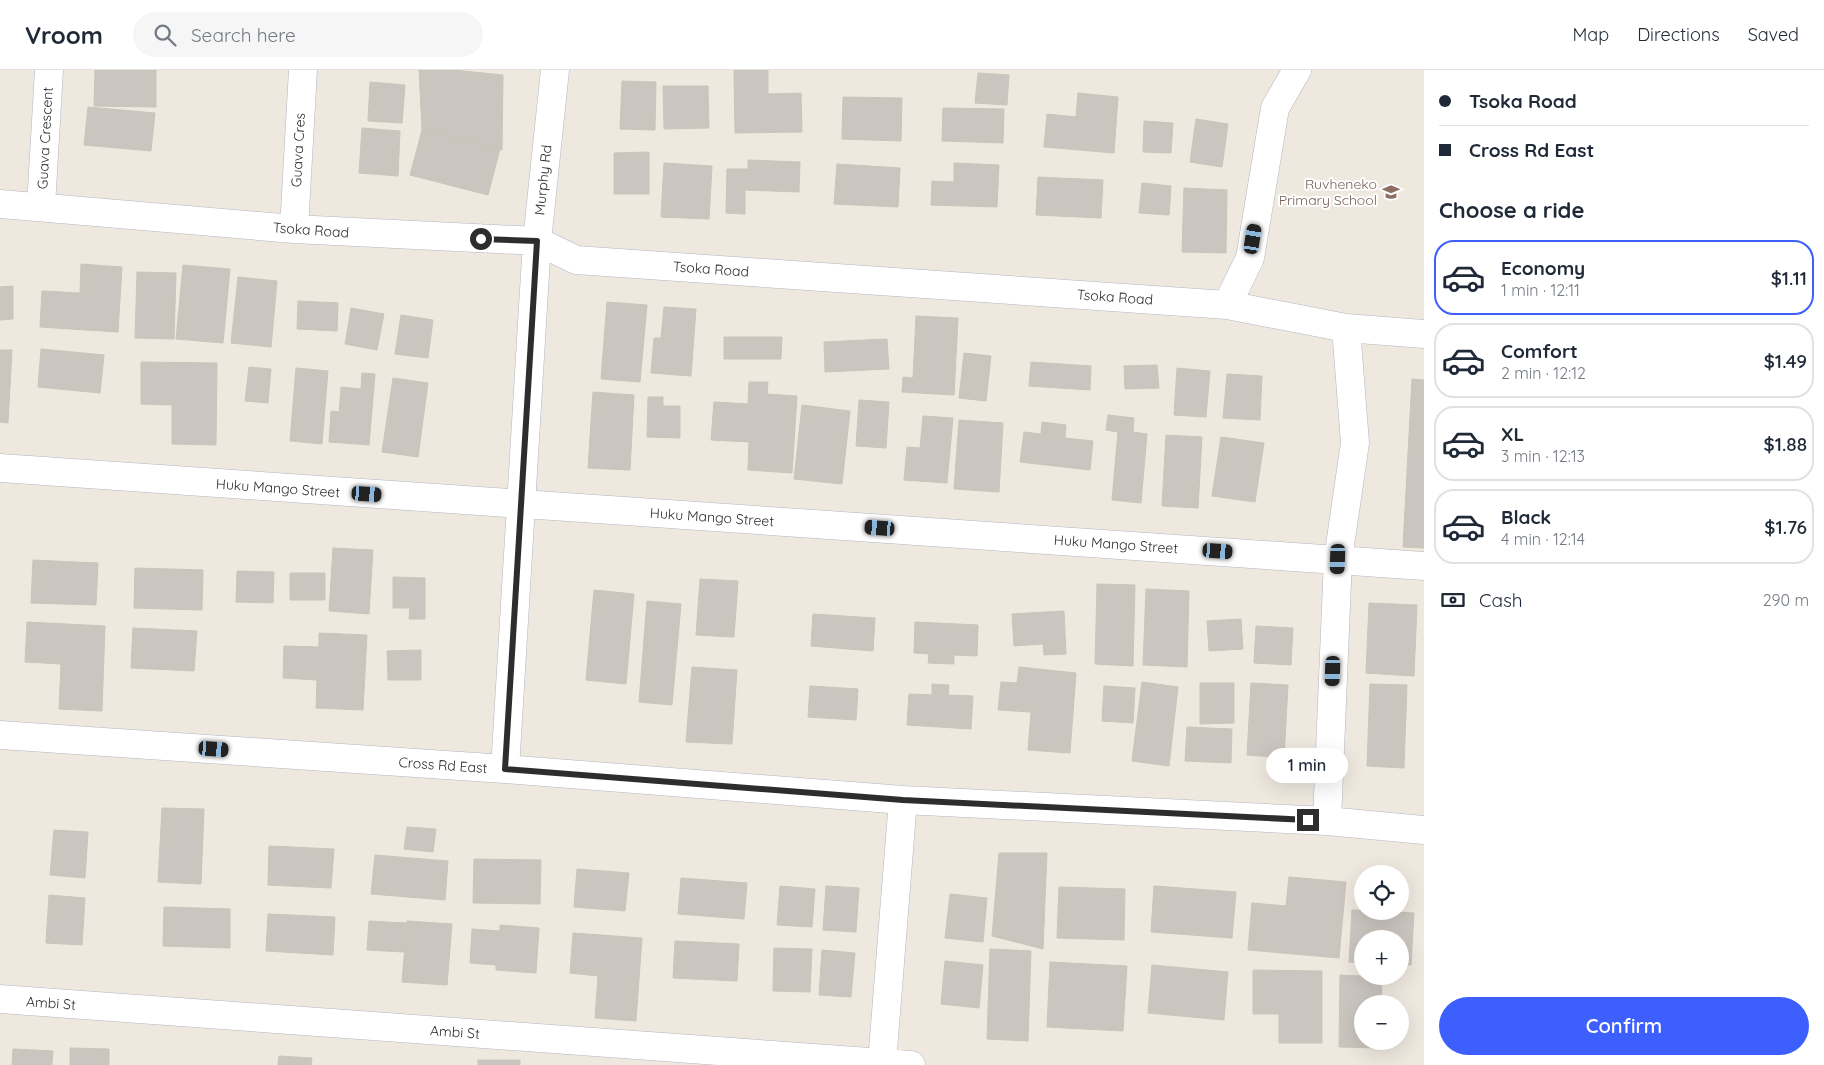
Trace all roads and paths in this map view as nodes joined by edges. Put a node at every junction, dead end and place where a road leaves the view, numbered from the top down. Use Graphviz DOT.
graph roads {
  1 [pos="49,70"];
  2 [pos="303,70"];
  3 [pos="554,70"];
  4 [pos="1297,70"];
  5 [pos="0,204"];
  6 [pos="41,206"];
  7 [pos="294,230"];
  8 [pos="537,241"];
  9 [pos="1228,305"];
  10 [pos="1346,328"];
  11 [pos="1424,334"];
  12 [pos="0,468"];
  13 [pos="522,505"];
  14 [pos="1338,559"];
  15 [pos="1424,566"];
  16 [pos="0,735"];
  17 [pos="505,769"];
  18 [pos="903,800"];
  19 [pos="1327,821"];
  20 [pos="1424,830"];
  21 [pos="0,999"];
  22 [pos="882,1063"];
  23 [pos="911,1065"];
  1 -- 6 [label="street, Guava Crescent"];
  2 -- 7 [label="street, Guava Cres"];
  3 -- 8 [label="street, Murphy Rd"];
  4 -- 9 [label="street"];
  5 -- 6 [label="street, Tsoka Road"];
  6 -- 7 [label="street, Tsoka Road"];
  7 -- 8 [label="street, Tsoka Road"];
  8 -- 9 [label="street, Tsoka Road"];
  8 -- 13 [label="street, Murphy Rd"];
  9 -- 10 [label="street, Tsoka Road"];
  10 -- 11 [label="street, Tsoka Road"];
  10 -- 14 [label="street"];
  12 -- 13 [label="street, Huku Mango Street"];
  13 -- 14 [label="street, Huku Mango Street"];
  13 -- 17 [label="street, Murphy Rd"];
  14 -- 15 [label="street, Huku Mango Street"];
  14 -- 19 [label="street"];
  16 -- 17 [label="street, Cross Rd East"];
  17 -- 18 [label="street, Cross Rd East"];
  18 -- 19 [label="street, Cross Rd East"];
  18 -- 22 [label="street"];
  19 -- 20 [label="street, Cross Rd East"];
  21 -- 22 [label="street, Ambi St"];
  22 -- 23 [label="street, Ambi St"];
}
